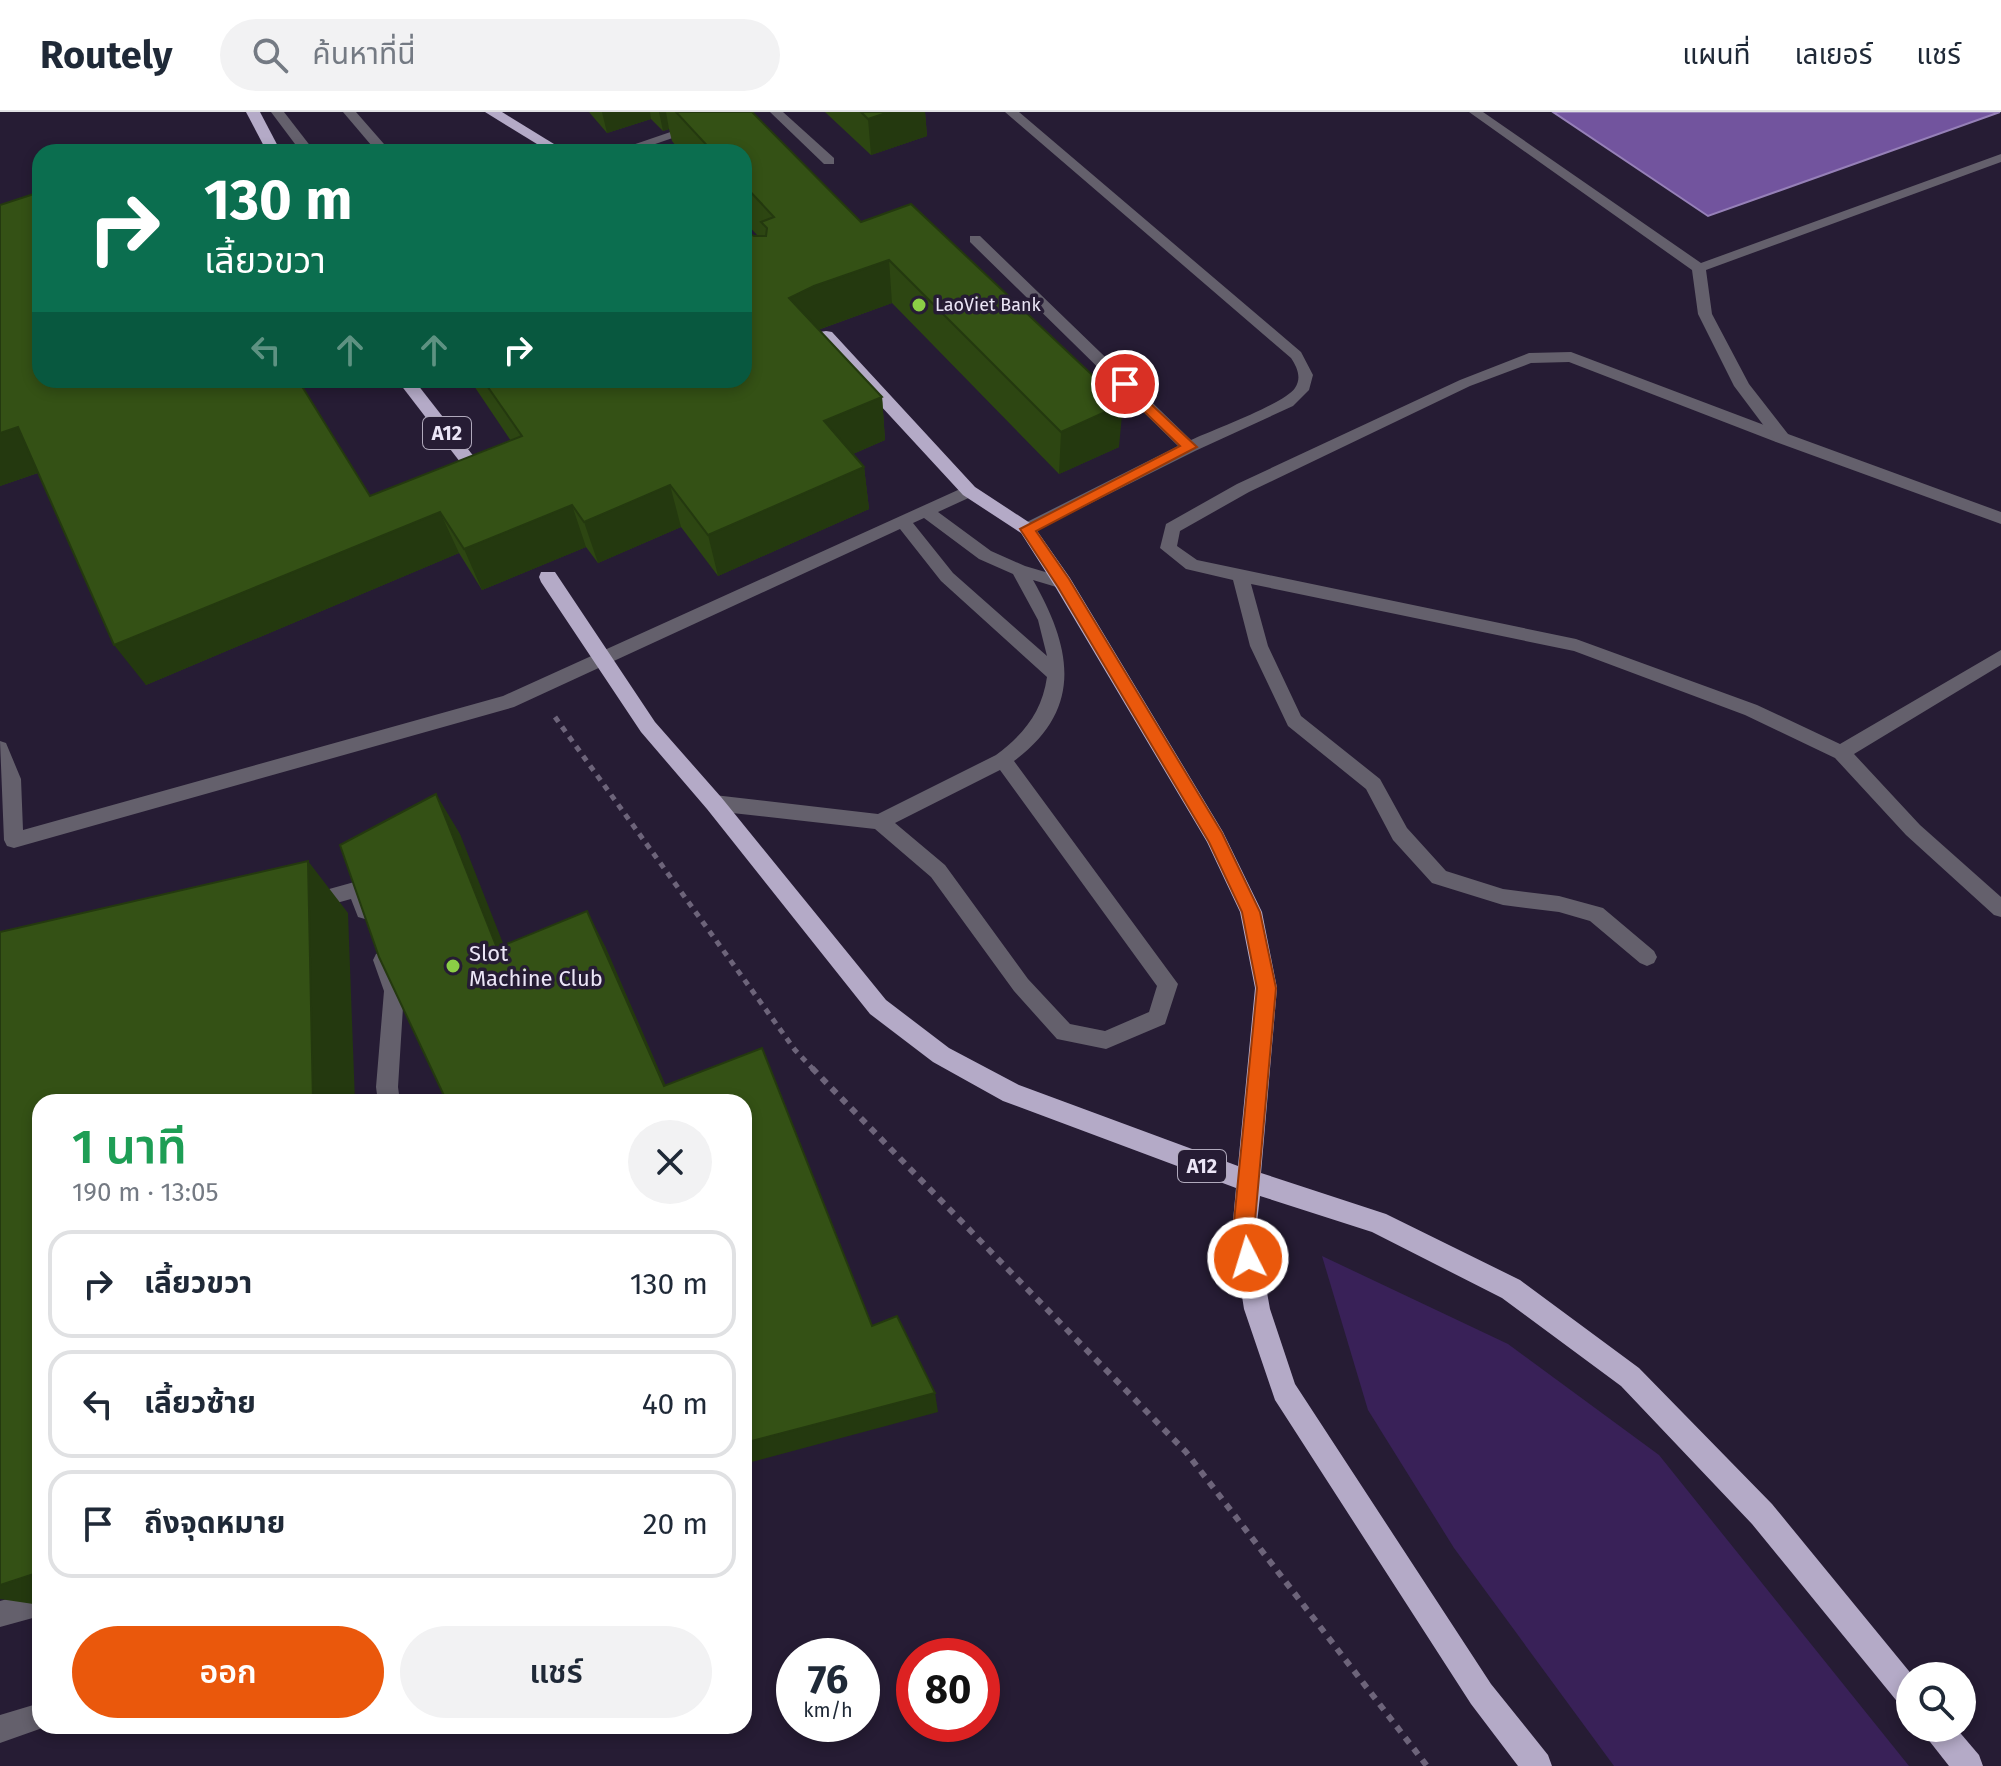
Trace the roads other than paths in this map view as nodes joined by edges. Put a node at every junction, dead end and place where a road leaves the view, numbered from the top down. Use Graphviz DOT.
graph roads {
  1 [pos="253,112"];
  2 [pos="277,112"];
  3 [pos="349,112"];
  4 [pos="492,112"];
  5 [pos="742,112"];
  6 [pos="776,112"];
  7 [pos="1011,112"];
  8 [pos="1475,112"];
  9 [pos="270,144"];
  10 [pos="302,144"];
  11 [pos="377,144"];
  12 [pos="546,144"];
  13 [pos="644,144"];
  14 [pos="2001,158"];
  15 [pos="829,161"];
  16 [pos="975,239"];
  17 [pos="1699,268"];
  18 [pos="826,336"];
  19 [pos="411,388"];
  20 [pos="1782,438"];
  21 [pos="1189,447"];
  22 [pos="488,487"];
  23 [pos="969,491"];
  24 [pos="926,511"];
  25 [pos="2001,518"];
  26 [pos="903,522"];
  27 [pos="1027,529"];
  28 [pos="1019,570"];
  29 [pos="1240,576"];
  30 [pos="548,577"];
  31 [pos="1063,583"];
  32 [pos="2001,657"];
  33 [pos="602,661"];
  34 [pos="1057,676"];
  35 [pos="0,748"];
  36 [pos="1841,753"];
  37 [pos="1003,760"];
  38 [pos="714,803"];
  39 [pos="880,822"];
  40 [pos="7,842"];
  41 [pos="297,905"];
  42 [pos="2001,909"];
  43 [pos="1647,957"];
  44 [pos="388,1094"];
  45 [pos="1248,1181"];
  46 [pos="32,1605"];
  47 [pos="0,1614"];
  48 [pos="1896,1678"];
  49 [pos="32,1719"];
  50 [pos="0,1729"];
  51 [pos="1948,1742"];
  52 [pos="1537,1766"];
  53 [pos="1968,1766"];
  1 -- 9 [label="highway"];
  2 -- 10 [label="street"];
  3 -- 11 [label="street"];
  4 -- 12 [label="highway"];
  5 -- 13 [label="street"];
  6 -- 15 [label="street"];
  7 -- 21 [label="street"];
  8 -- 17 [label="street"];
  14 -- 17 [label="street"];
  16 -- 21 [label="street"];
  17 -- 20 [label="street"];
  18 -- 23 [label="highway, A12"];
  19 -- 22 [label="highway, A12"];
  20 -- 25 [label="street"];
  20 -- 29 [label="street"];
  21 -- 27 [label="street"];
  23 -- 24 [label="street"];
  23 -- 27 [label="highway, A12"];
  24 -- 26 [label="street"];
  24 -- 28 [label="street"];
  26 -- 33 [label="street"];
  26 -- 34 [label="street"];
  27 -- 31 [label="highway, A12"];
  28 -- 31 [label="street"];
  28 -- 34 [label="street"];
  29 -- 36 [label="street"];
  29 -- 43 [label="street"];
  30 -- 33 [label="highway, A12"];
  31 -- 45 [label="highway, A12"];
  32 -- 36 [label="street"];
  33 -- 38 [label="highway, A12"];
  33 -- 40 [label="street"];
  34 -- 37 [label="street"];
  35 -- 40 [label="street"];
  36 -- 42 [label="street"];
  37 -- 39 [label="street"];
  37 -- 39 [label="street"];
  38 -- 39 [label="street"];
  38 -- 45 [label="highway, A12"];
  41 -- 44 [label="street"];
  45 -- 48 [label="highway, A12"];
  45 -- 52 [label="highway, A12"];
  46 -- 47 [label="street"];
  49 -- 50 [label="street"];
  51 -- 53 [label="highway"];
}
